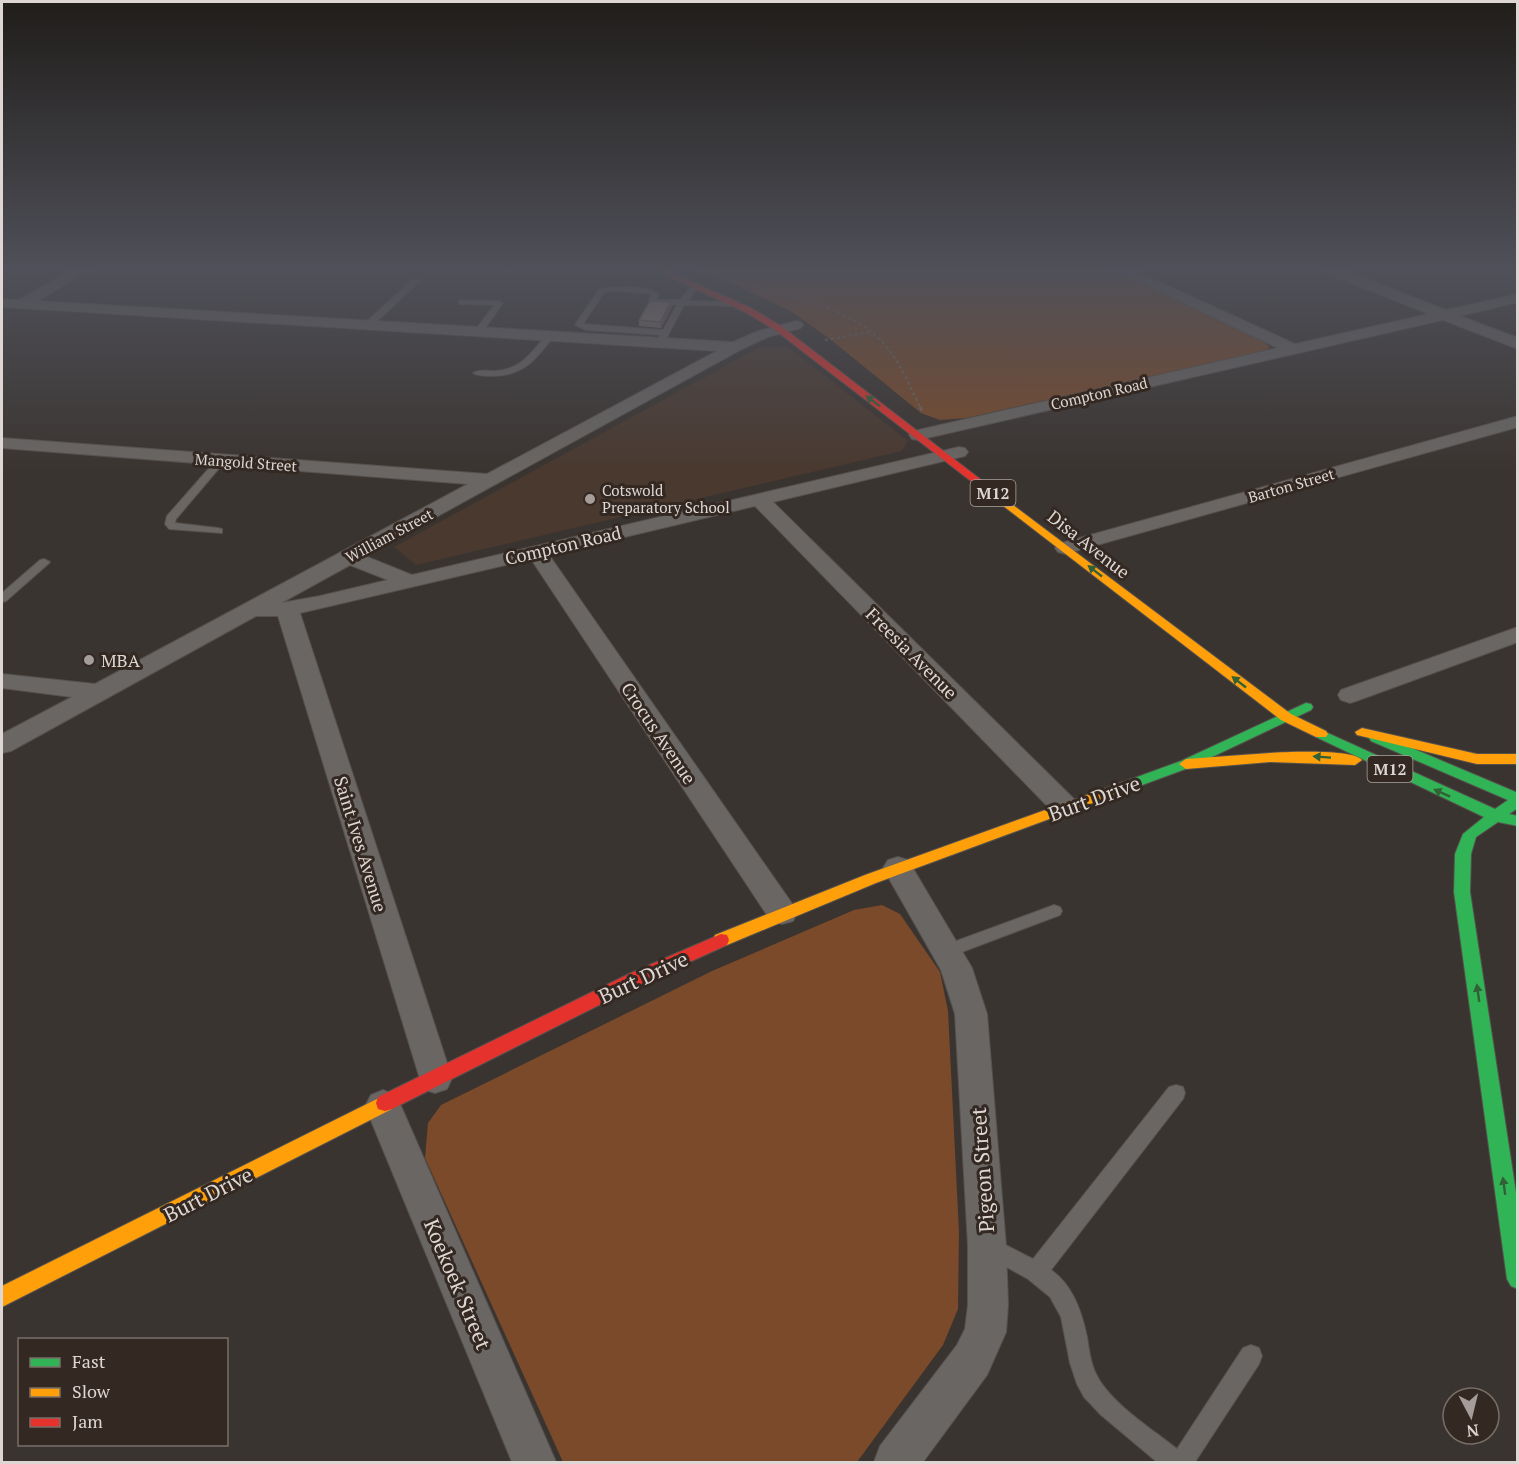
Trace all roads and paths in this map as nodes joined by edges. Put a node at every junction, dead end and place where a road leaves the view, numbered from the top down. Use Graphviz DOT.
graph roads {
  1 [pos="550,336"];
  2 [pos="568,336"];
  3 [pos="656,336"];
  4 [pos="768,336"];
  5 [pos="804,336"];
  6 [pos="846,336"];
  7 [pos="876,336"];
  8 [pos="1265,336"];
  9 [pos="1347,336"];
  10 [pos="662,338"];
  11 [pos="830,339"];
  12 [pos="735,347"];
  13 [pos="1292,349"];
  14 [pos="837,355"];
  15 [pos="477,373"];
  16 [pos="1518,422"];
  17 [pos="923,429"];
  18 [pos="2,443"];
  19 [pos="951,453"];
  20 [pos="221,460"];
  21 [pos="490,480"];
  22 [pos="758,498"];
  23 [pos="1045,515"];
  24 [pos="218,531"];
  25 [pos="1071,540"];
  26 [pos="536,552"];
  27 [pos="1101,556"];
  28 [pos="348,557"];
  29 [pos="44,562"];
  30 [pos="409,581"];
  31 [pos="2,599"];
  32 [pos="287,609"];
  33 [pos="252,610"];
  34 [pos="1518,634"];
  35 [pos="2,681"];
  36 [pos="98,692"];
  37 [pos="1350,695"];
  38 [pos="1288,696"];
  39 [pos="1286,717"];
  40 [pos="1345,725"];
  41 [pos="1362,732"];
  42 [pos="2,745"];
  43 [pos="1518,759"];
  44 [pos="1186,764"];
  45 [pos="1380,764"];
  46 [pos="1518,799"];
  47 [pos="1066,808"];
  48 [pos="1496,816"];
  49 [pos="1518,821"];
  50 [pos="898,868"];
  51 [pos="1054,911"];
  52 [pos="782,913"];
  53 [pos="946,952"];
  54 [pos="435,1078"];
  55 [pos="1176,1093"];
  56 [pos="383,1106"];
  57 [pos="987,1246"];
  58 [pos="1036,1272"];
  59 [pos="1518,1279"];
  60 [pos="2,1297"];
  61 [pos="1251,1356"];
  62 [pos="534,1462"];
  63 [pos="896,1462"];
  64 [pos="1175,1462"];
  65 [pos="1182,1462"];
  1 -- 15 [label="lane"];
  2 -- 10 [label="street"];
  3 -- 10 [label="lane"];
  4 -- 12 [label="street, William Street"];
  17 -- 5 [label="main road, Disa Avenue / M12, one-way"];
  6 -- 11 [label="path"];
  7 -- 17 [label="path"];
  8 -- 13 [label="street"];
  9 -- 13 [label="street, Compton Road"];
  10 -- 12 [label="street"];
  12 -- 21 [label="street, William Street"];
  13 -- 17 [label="street, Compton Road"];
  14 -- 17 [label="main road, Disa Avenue / M12"];
  16 -- 25 [label="street, Barton Street"];
  17 -- 19 [label="main road, Disa Avenue / M12"];
  18 -- 20 [label="street, Mangold Street"];
  19 -- 22 [label="street, Compton Road"];
  19 -- 23 [label="main road, Disa Avenue / M12"];
  19 -- 25 [label="main road, Disa Avenue / M12"];
  20 -- 21 [label="street, Mangold Street"];
  20 -- 24 [label="lane"];
  21 -- 28 [label="street, William Street"];
  22 -- 26 [label="street, Compton Road"];
  22 -- 47 [label="street, Freesia Avenue"];
  25 -- 27 [label="main road, Disa Avenue / M12"];
  39 -- 25 [label="main road, Disa Avenue / M12, one-way"];
  26 -- 30 [label="street, Compton Road"];
  26 -- 52 [label="street, Crocus Avenue"];
  28 -- 30 [label="street"];
  28 -- 33 [label="street, William Street"];
  29 -- 31 [label="lane"];
  30 -- 32 [label="street, Compton Road"];
  32 -- 33 [label="street, Compton Road"];
  32 -- 54 [label="street, Saint Ives Avenue"];
  33 -- 36 [label="street, William Street"];
  34 -- 37 [label="street"];
  35 -- 36 [label="street"];
  36 -- 42 [label="street, William Street"];
  38 -- 39 [label="main road, Burt Drive"];
  39 -- 44 [label="main road, Burt Drive"];
  39 -- 45 [label="main road, Disa Avenue / M12"];
  40 -- 41 [label="main road, M12"];
  41 -- 43 [label="main road"];
  41 -- 46 [label="main road, M12"];
  45 -- 44 [label="main road, one-way"];
  44 -- 47 [label="main road, Burt Drive"];
  48 -- 45 [label="main road, Disa Avenue / M12, one-way"];
  46 -- 48 [label="main road"];
  47 -- 50 [label="main road, Burt Drive"];
  48 -- 49 [label="main road, Disa Avenue / M12"];
  59 -- 48 [label="main road, one-way"];
  50 -- 52 [label="main road, Burt Drive"];
  50 -- 53 [label="street, Pigeon Street"];
  51 -- 53 [label="lane"];
  52 -- 54 [label="main road, Burt Drive"];
  53 -- 57 [label="street, Pigeon Street"];
  54 -- 56 [label="main road, Burt Drive"];
  55 -- 58 [label="lane"];
  56 -- 60 [label="main road, Burt Drive"];
  56 -- 62 [label="street, Koekoek Street"];
  57 -- 58 [label="lane"];
  57 -- 63 [label="street, Pigeon Street"];
  58 -- 64 [label="lane"];
  61 -- 65 [label="lane"];
}
